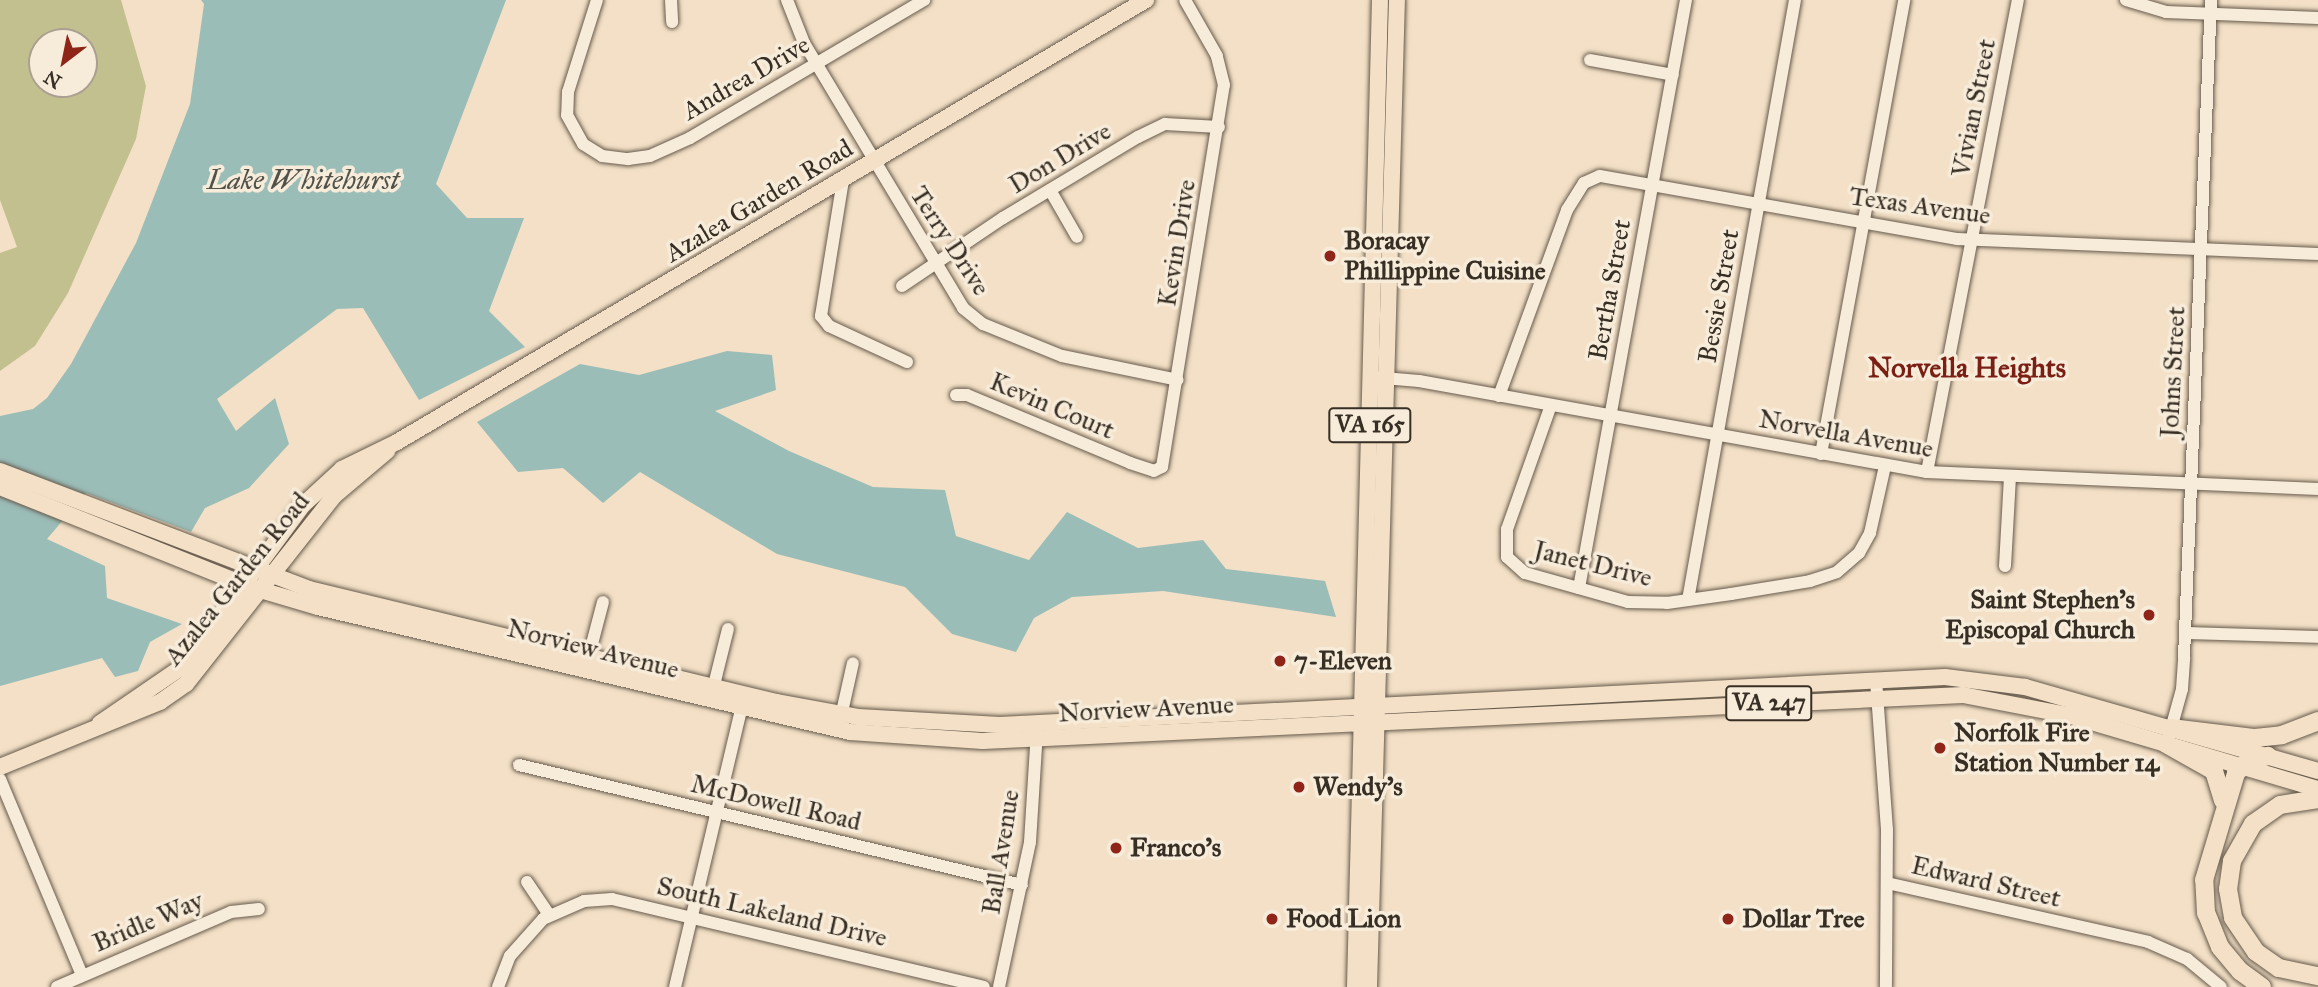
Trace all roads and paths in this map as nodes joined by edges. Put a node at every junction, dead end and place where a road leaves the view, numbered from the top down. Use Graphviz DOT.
graph roads {
  1 [pos="597,0"];
  2 [pos="671,0"];
  3 [pos="787,0"];
  4 [pos="923,0"];
  5 [pos="1146,0"];
  6 [pos="1185,0"];
  7 [pos="1380,0"];
  8 [pos="1397,0"];
  9 [pos="1686,0"];
  10 [pos="1796,0"];
  11 [pos="1904,0"];
  12 [pos="2018,0"];
  13 [pos="2126,0"];
  14 [pos="2211,0"];
  15 [pos="2211,14"];
  16 [pos="2318,19"];
  17 [pos="671,22"];
  18 [pos="1590,60"];
  19 [pos="816,64"];
  20 [pos="1673,75"];
  21 [pos="1219,127"];
  22 [pos="874,162"];
  23 [pos="843,180"];
  24 [pos="1653,184"];
  25 [pos="1051,190"];
  26 [pos="1759,204"];
  27 [pos="1864,222"];
  28 [pos="1077,237"];
  29 [pos="1972,239"];
  30 [pos="2201,249"];
  31 [pos="2318,254"];
  32 [pos="933,262"];
  33 [pos="902,286"];
  34 [pos="907,362"];
  35 [pos="1379,377"];
  36 [pos="1178,380"];
  37 [pos="956,395"];
  38 [pos="1499,396"];
  39 [pos="1551,405"];
  40 [pos="1611,416"];
  41 [pos="1718,435"];
  42 [pos="1821,454"];
  43 [pos="1130,463"];
  44 [pos="1885,466"];
  45 [pos="0,471"];
  46 [pos="1927,472"];
  47 [pos="2010,477"];
  48 [pos="2190,484"];
  49 [pos="0,487"];
  50 [pos="2318,489"];
  51 [pos="2005,566"];
  52 [pos="264,574"];
  53 [pos="254,588"];
  54 [pos="1579,588"];
  55 [pos="1688,600"];
  56 [pos="603,602"];
  57 [pos="728,629"];
  58 [pos="2185,633"];
  59 [pos="2318,638"];
  60 [pos="853,663"];
  61 [pos="587,664"];
  62 [pos="1876,680"];
  63 [pos="712,694"];
  64 [pos="1878,697"];
  65 [pos="743,702"];
  66 [pos="1369,714"];
  67 [pos="2318,721"];
  68 [pos="840,722"];
  69 [pos="1037,731"];
  70 [pos="2169,736"];
  71 [pos="2268,756"];
  72 [pos="519,765"];
  73 [pos="2240,766"];
  74 [pos="0,767"];
  75 [pos="2318,771"];
  76 [pos="0,779"];
  77 [pos="2318,789"];
  78 [pos="2318,799"];
  79 [pos="2223,804"];
  80 [pos="717,812"];
  81 [pos="527,882"];
  82 [pos="1887,883"];
  83 [pos="1022,886"];
  84 [pos="259,909"];
  85 [pos="550,915"];
  86 [pos="692,917"];
  87 [pos="82,975"];
  88 [pos="2318,976"];
  89 [pos="57,987"];
  90 [pos="498,987"];
  91 [pos="675,987"];
  92 [pos="984,987"];
  93 [pos="999,987"];
  94 [pos="1354,987"];
  95 [pos="1369,987"];
  96 [pos="1886,987"];
  97 [pos="2221,987"];
  98 [pos="2262,987"];
  1 -- 19 [label="street, Andrea Drive"];
  2 -- 17 [label="street"];
  3 -- 19 [label="street, Terry Drive"];
  4 -- 19 [label="street, Andrea Drive"];
  5 -- 22 [label="main road, Azalea Garden Road"];
  6 -- 21 [label="street, Kevin Drive"];
  7 -- 35 [label="main road, VA 165"];
  8 -- 35 [label="main road, VA 165"];
  9 -- 20 [label="street, Bertha Street"];
  10 -- 26 [label="street, Bessie Street"];
  11 -- 27 [label="street"];
  12 -- 29 [label="street, Vivian Street"];
  13 -- 15 [label="street"];
  14 -- 15 [label="street, Johns Street"];
  15 -- 16 [label="street"];
  15 -- 30 [label="street, Johns Street"];
  18 -- 20 [label="street"];
  19 -- 22 [label="street, Terry Drive"];
  20 -- 24 [label="street, Bertha Street"];
  21 -- 25 [label="street, Don Drive"];
  21 -- 36 [label="street, Kevin Drive"];
  22 -- 23 [label="main road, Azalea Garden Road"];
  22 -- 32 [label="street, Terry Drive"];
  23 -- 34 [label="street"];
  23 -- 52 [label="main road, Azalea Garden Road"];
  24 -- 26 [label="street, Texas Avenue"];
  24 -- 38 [label="street, Texas Avenue"];
  24 -- 40 [label="street, Bertha Street"];
  25 -- 28 [label="street"];
  25 -- 32 [label="street, Don Drive"];
  26 -- 27 [label="street, Texas Avenue"];
  26 -- 41 [label="street, Bessie Street"];
  27 -- 29 [label="street, Texas Avenue"];
  27 -- 42 [label="street"];
  29 -- 30 [label="street, Texas Avenue"];
  29 -- 46 [label="street, Vivian Street"];
  30 -- 31 [label="street, Texas Avenue"];
  30 -- 48 [label="street, Johns Street"];
  32 -- 33 [label="street, Don Drive"];
  32 -- 36 [label="street, Terry Drive"];
  35 -- 38 [label="street, Norvella Avenue"];
  35 -- 66 [label="main road, VA 165"];
  36 -- 43 [label="street, Kevin Drive"];
  37 -- 43 [label="street, Kevin Court"];
  38 -- 39 [label="street, Norvella Avenue"];
  39 -- 40 [label="street, Norvella Avenue"];
  39 -- 54 [label="street, Janet Drive"];
  40 -- 41 [label="street, Norvella Avenue"];
  40 -- 54 [label="street, Bertha Street"];
  41 -- 42 [label="street, Norvella Avenue"];
  41 -- 55 [label="street, Bessie Street"];
  42 -- 44 [label="street, Norvella Avenue"];
  44 -- 46 [label="street, Norvella Avenue"];
  44 -- 55 [label="street, Janet Drive"];
  45 -- 52 [label="main road, Norview Avenue"];
  46 -- 47 [label="street, Norvella Avenue"];
  47 -- 48 [label="street, Norvella Avenue"];
  47 -- 51 [label="street"];
  48 -- 50 [label="street, Norvella Avenue"];
  48 -- 58 [label="street, Johns Street"];
  49 -- 53 [label="main road, Norview Avenue"];
  52 -- 53 [label="main road, Azalea Garden Road"];
  52 -- 61 [label="main road, Norview Avenue"];
  53 -- 61 [label="main road, Norview Avenue"];
  53 -- 74 [label="main road, Azalea Garden Road"];
  54 -- 55 [label="street, Janet Drive"];
  56 -- 61 [label="street"];
  57 -- 63 [label="street"];
  58 -- 59 [label="street"];
  58 -- 70 [label="street, Johns Street"];
  60 -- 68 [label="street"];
  61 -- 63 [label="main road, Norview Avenue"];
  62 -- 64 [label="street, Edward Street"];
  62 -- 66 [label="main road, Norview Avenue / VA 247"];
  62 -- 70 [label="main road, Norview Avenue / VA 247"];
  63 -- 65 [label="main road, Norview Avenue"];
  64 -- 66 [label="main road, Norview Avenue / VA 247"];
  64 -- 70 [label="main road, Norview Avenue / VA 247"];
  64 -- 82 [label="street, Edward Street"];
  65 -- 68 [label="main road, Norview Avenue"];
  65 -- 80 [label="street"];
  66 -- 69 [label="main road, Norview Avenue"];
  66 -- 94 [label="main road, VA 165"];
  66 -- 95 [label="main road, VA 165"];
  67 -- 70 [label="highway"];
  68 -- 69 [label="main road, Norview Avenue"];
  69 -- 83 [label="street, Ball Avenue"];
  70 -- 71 [label="main road, Norview Avenue / VA 247"];
  70 -- 73 [label="main road, Norview Avenue / VA 247"];
  70 -- 79 [label="highway"];
  71 -- 73 [label="highway"];
  71 -- 75 [label="main road, Norview Avenue / VA 247"];
  72 -- 80 [label="street, McDowell Road"];
  73 -- 77 [label="main road, Norview Avenue / VA 247"];
  73 -- 79 [label="highway"];
  76 -- 87 [label="street"];
  78 -- 88 [label="highway"];
  79 -- 98 [label="highway"];
  80 -- 83 [label="street, McDowell Road"];
  80 -- 86 [label="street"];
  81 -- 85 [label="street"];
  82 -- 96 [label="street"];
  82 -- 97 [label="street, Edward Street"];
  83 -- 93 [label="street, Ball Avenue"];
  84 -- 87 [label="street, Bridle Way"];
  85 -- 86 [label="street, South Lakeland Drive"];
  85 -- 90 [label="street, South Lakeland Drive"];
  86 -- 91 [label="street"];
  86 -- 92 [label="street, South Lakeland Drive"];
  87 -- 89 [label="street, Bridle Way"];
}
